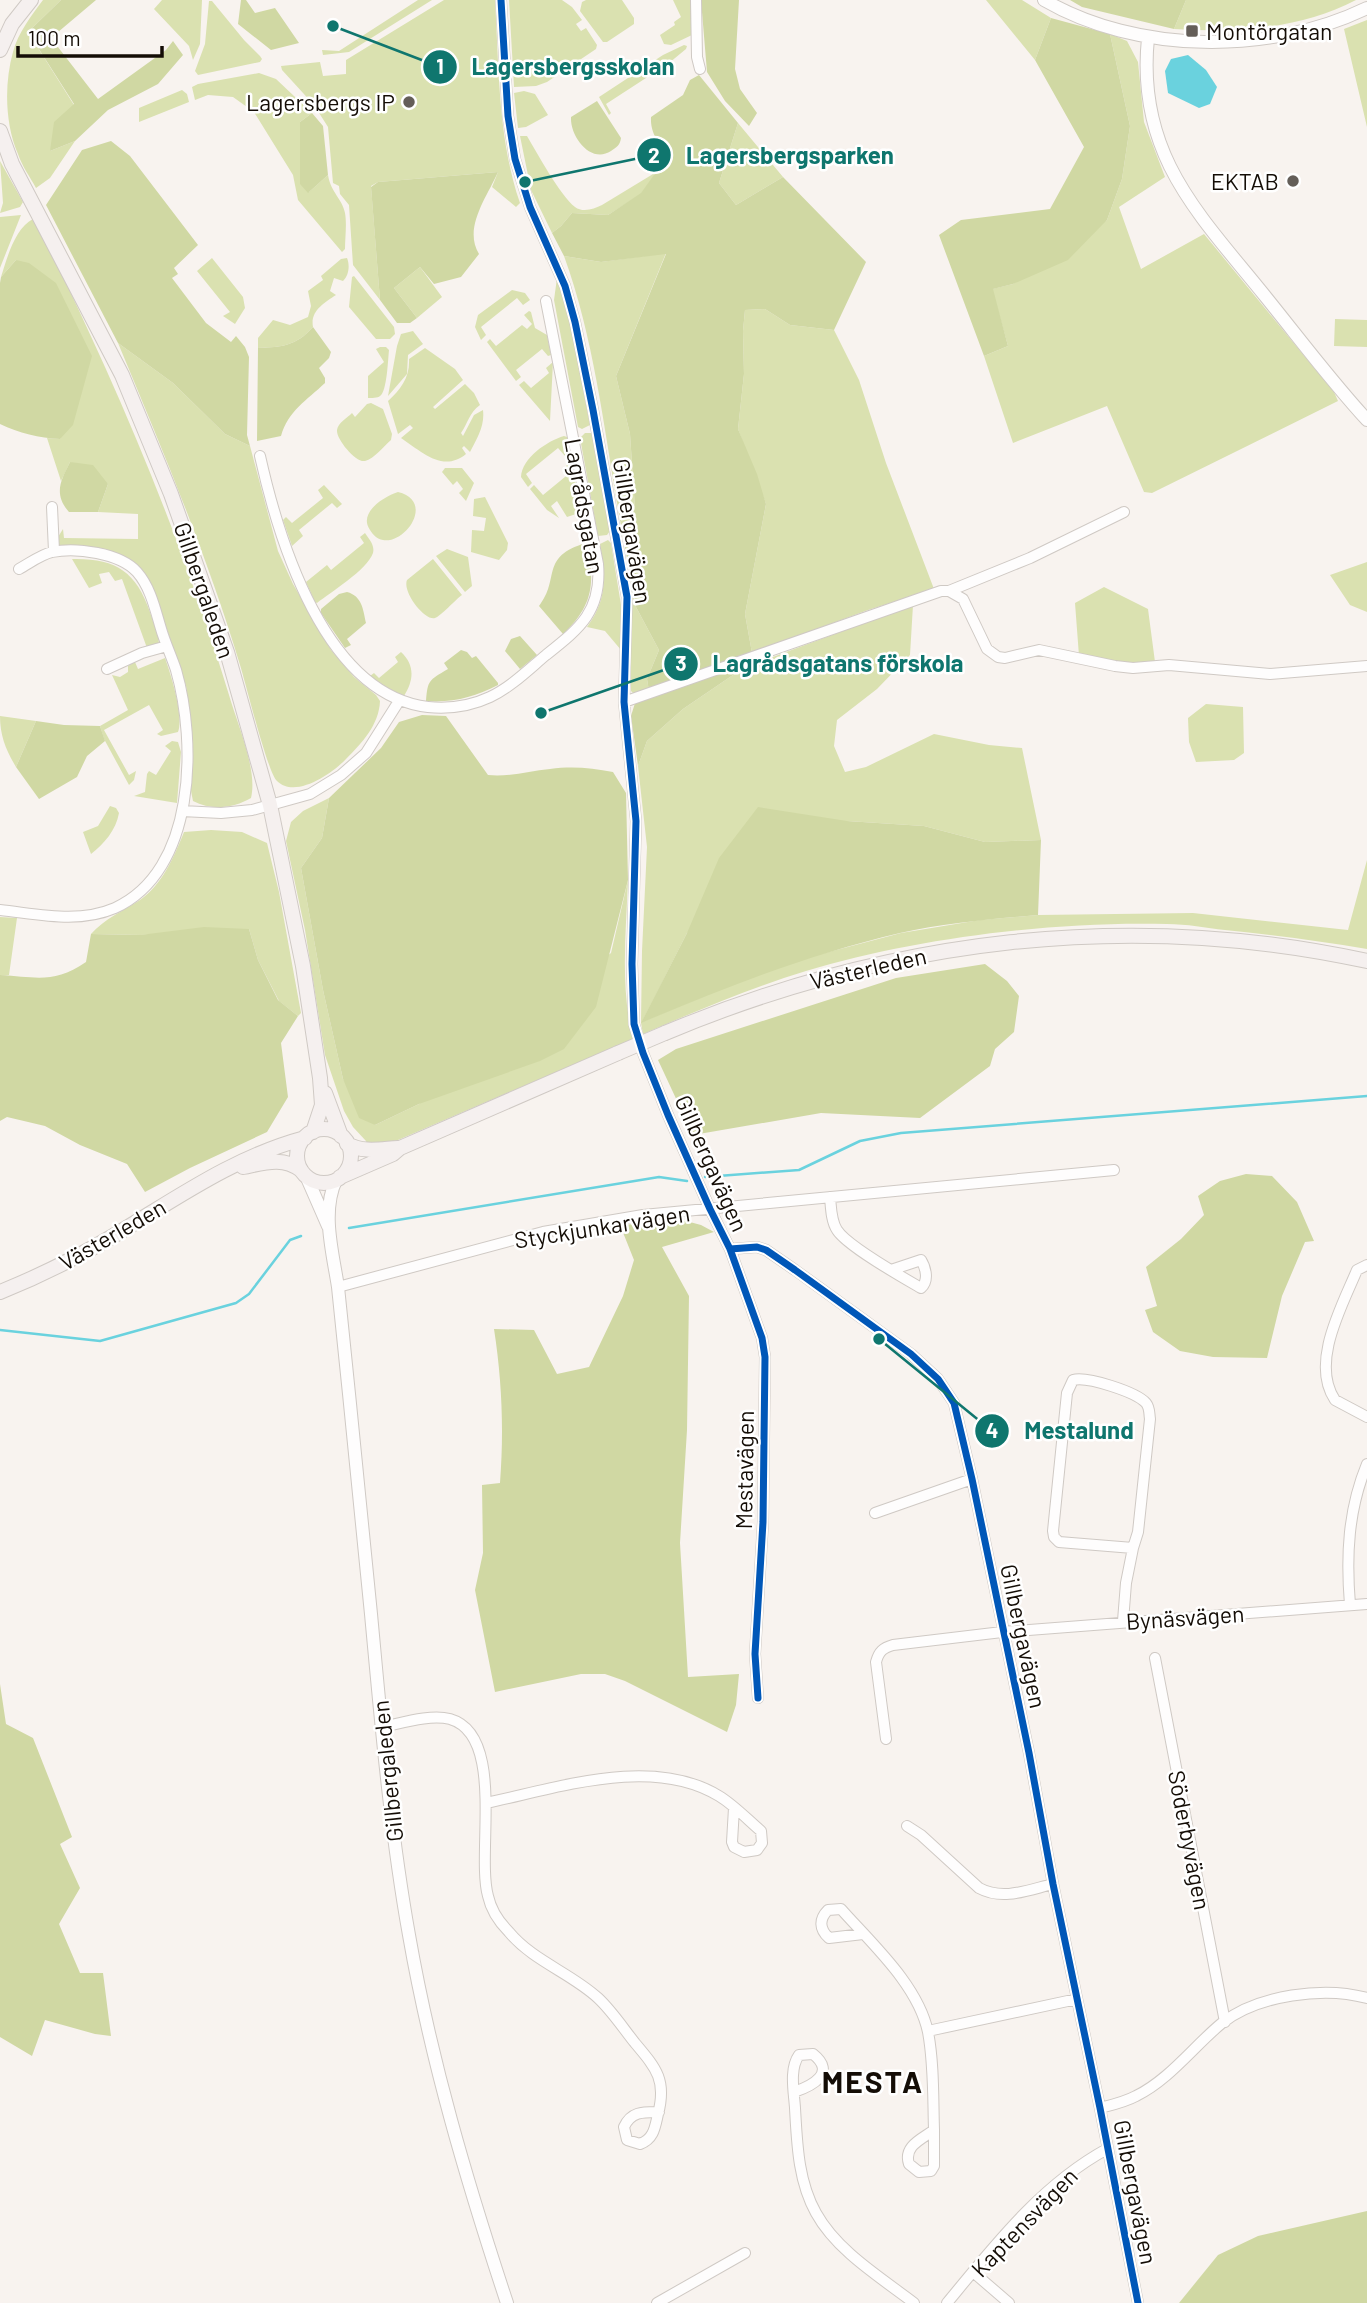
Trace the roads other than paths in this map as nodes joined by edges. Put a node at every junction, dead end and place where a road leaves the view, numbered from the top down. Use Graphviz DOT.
graph roads {
  1 [pos="31,0"];
  2 [pos="502,0"];
  3 [pos="696,0"];
  4 [pos="1044,0"];
  5 [pos="1367,8"];
  6 [pos="1149,38"];
  7 [pos="0,50"];
  8 [pos="700,69"];
  9 [pos="0,131"];
  10 [pos="546,301"];
  11 [pos="1367,420"];
  12 [pos="260,456"];
  13 [pos="52,507"];
  14 [pos="1124,512"];
  15 [pos="54,551"];
  16 [pos="19,569"];
  17 [pos="949,591"];
  18 [pos="167,646"];
  19 [pos="1367,666"];
  20 [pos="107,669"];
  21 [pos="399,701"];
  22 [pos="624,702"];
  23 [pos="270,805"];
  24 [pos="182,811"];
  25 [pos="0,910"];
  26 [pos="1367,961"];
  27 [pos="320,1078"];
  28 [pos="309,1135"];
  29 [pos="344,1140"];
  30 [pos="400,1148"];
  31 [pos="1114,1170"];
  32 [pos="220,1172"];
  33 [pos="304,1174"];
  34 [pos="338,1179"];
  35 [pos="830,1197"];
  36 [pos="710,1209"];
  37 [pos="329,1228"];
  38 [pos="730,1249"];
  39 [pos="1367,1265"];
  40 [pos="891,1270"];
  41 [pos="338,1287"];
  42 [pos="0,1292"];
  43 [pos="1367,1417"];
  44 [pos="1367,1464"];
  45 [pos="972,1479"];
  46 [pos="875,1513"];
  47 [pos="1133,1548"];
  48 [pos="1367,1604"];
  49 [pos="1350,1605"];
  50 [pos="1123,1621"];
  51 [pos="1002,1632"];
  52 [pos="1155,1658"];
  53 [pos="758,1698"];
  54 [pos="382,1727"];
  55 [pos="886,1739"];
  56 [pos="486,1803"];
  57 [pos="734,1808"];
  58 [pos="907,1826"];
  59 [pos="1053,1884"];
  60 [pos="863,1934"];
  61 [pos="1367,1998"];
  62 [pos="1077,1999"];
  63 [pos="1225,2021"];
  64 [pos="928,2031"];
  65 [pos="794,2092"];
  66 [pos="1100,2108"];
  67 [pos="659,2112"];
  68 [pos="934,2130"];
  69 [pos="1107,2149"];
  70 [pos="745,2253"];
  71 [pos="973,2272"];
  72 [pos="508,2303"];
  73 [pos="657,2303"];
  74 [pos="914,2303"];
  75 [pos="947,2303"];
  76 [pos="1009,2303"];
  77 [pos="1138,2303"];
  1 -- 7 [label="main road"];
  2 -- 22 [label="street, Gillbergavägen"];
  3 -- 8 [label="street"];
  4 -- 6 [label="street"];
  5 -- 6 [label="street"];
  6 -- 11 [label="street"];
  9 -- 23 [label="main road, Gillbergaleden"];
  10 -- 21 [label="street, Lagrådsgatan"];
  12 -- 21 [label="street, Lagrådsgatan"];
  13 -- 15 [label="street"];
  14 -- 17 [label="street"];
  15 -- 16 [label="street"];
  15 -- 18 [label="street"];
  17 -- 19 [label="street"];
  17 -- 22 [label="street"];
  18 -- 20 [label="street"];
  18 -- 24 [label="street"];
  21 -- 23 [label="street"];
  22 -- 36 [label="street, Gillbergavägen"];
  23 -- 24 [label="street"];
  23 -- 27 [label="main road, Gillbergaleden"];
  24 -- 25 [label="street"];
  26 -- 30 [label="main road, Västerleden, bridge"];
  27 -- 28 [label="main road, Gillbergaleden"];
  27 -- 29 [label="main road, Gillbergaleden"];
  28 -- 29 [label="main road"];
  28 -- 32 [label="main road, Västerleden"];
  28 -- 33 [label="main road"];
  29 -- 30 [label="main road, Västerleden"];
  29 -- 34 [label="main road"];
  30 -- 34 [label="main road, Västerleden"];
  31 -- 35 [label="street, Styckjunkarvägen"];
  32 -- 33 [label="main road, Västerleden"];
  32 -- 42 [label="main road, Västerleden"];
  33 -- 34 [label="main road"];
  33 -- 37 [label="street, Gillbergaleden"];
  34 -- 37 [label="street, Gillbergaleden"];
  35 -- 36 [label="street, Styckjunkarvägen"];
  35 -- 40 [label="street"];
  36 -- 38 [label="street, Gillbergavägen"];
  36 -- 41 [label="street, Styckjunkarvägen"];
  37 -- 41 [label="street, Gillbergaleden"];
  38 -- 45 [label="street, Gillbergavägen"];
  38 -- 53 [label="street, Mestavägen"];
  39 -- 43 [label="street"];
  41 -- 54 [label="street, Gillbergaleden"];
  44 -- 49 [label="street"];
  45 -- 46 [label="street"];
  45 -- 51 [label="street, Gillbergavägen"];
  47 -- 47 [label="street"];
  47 -- 50 [label="street"];
  48 -- 49 [label="street, Bynäsvägen"];
  49 -- 50 [label="street, Bynäsvägen"];
  50 -- 51 [label="street, Bynäsvägen"];
  51 -- 55 [label="street, Bynäsvägen"];
  51 -- 59 [label="street, Gillbergavägen"];
  52 -- 63 [label="street, Söderbyvägen"];
  54 -- 56 [label="street"];
  54 -- 72 [label="street, Gillbergaleden"];
  56 -- 57 [label="street"];
  56 -- 67 [label="street"];
  58 -- 59 [label="street"];
  59 -- 62 [label="street, Gillbergavägen"];
  60 -- 64 [label="street"];
  61 -- 63 [label="street"];
  62 -- 64 [label="street"];
  62 -- 66 [label="street, Gillbergavägen"];
  63 -- 66 [label="street"];
  64 -- 68 [label="street"];
  65 -- 74 [label="street"];
  66 -- 69 [label="street, Gillbergavägen"];
  69 -- 71 [label="street, Kaptensvägen"];
  69 -- 77 [label="street, Gillbergavägen"];
  70 -- 73 [label="street"];
  71 -- 75 [label="street, Kaptensvägen"];
  71 -- 76 [label="street"];
}
